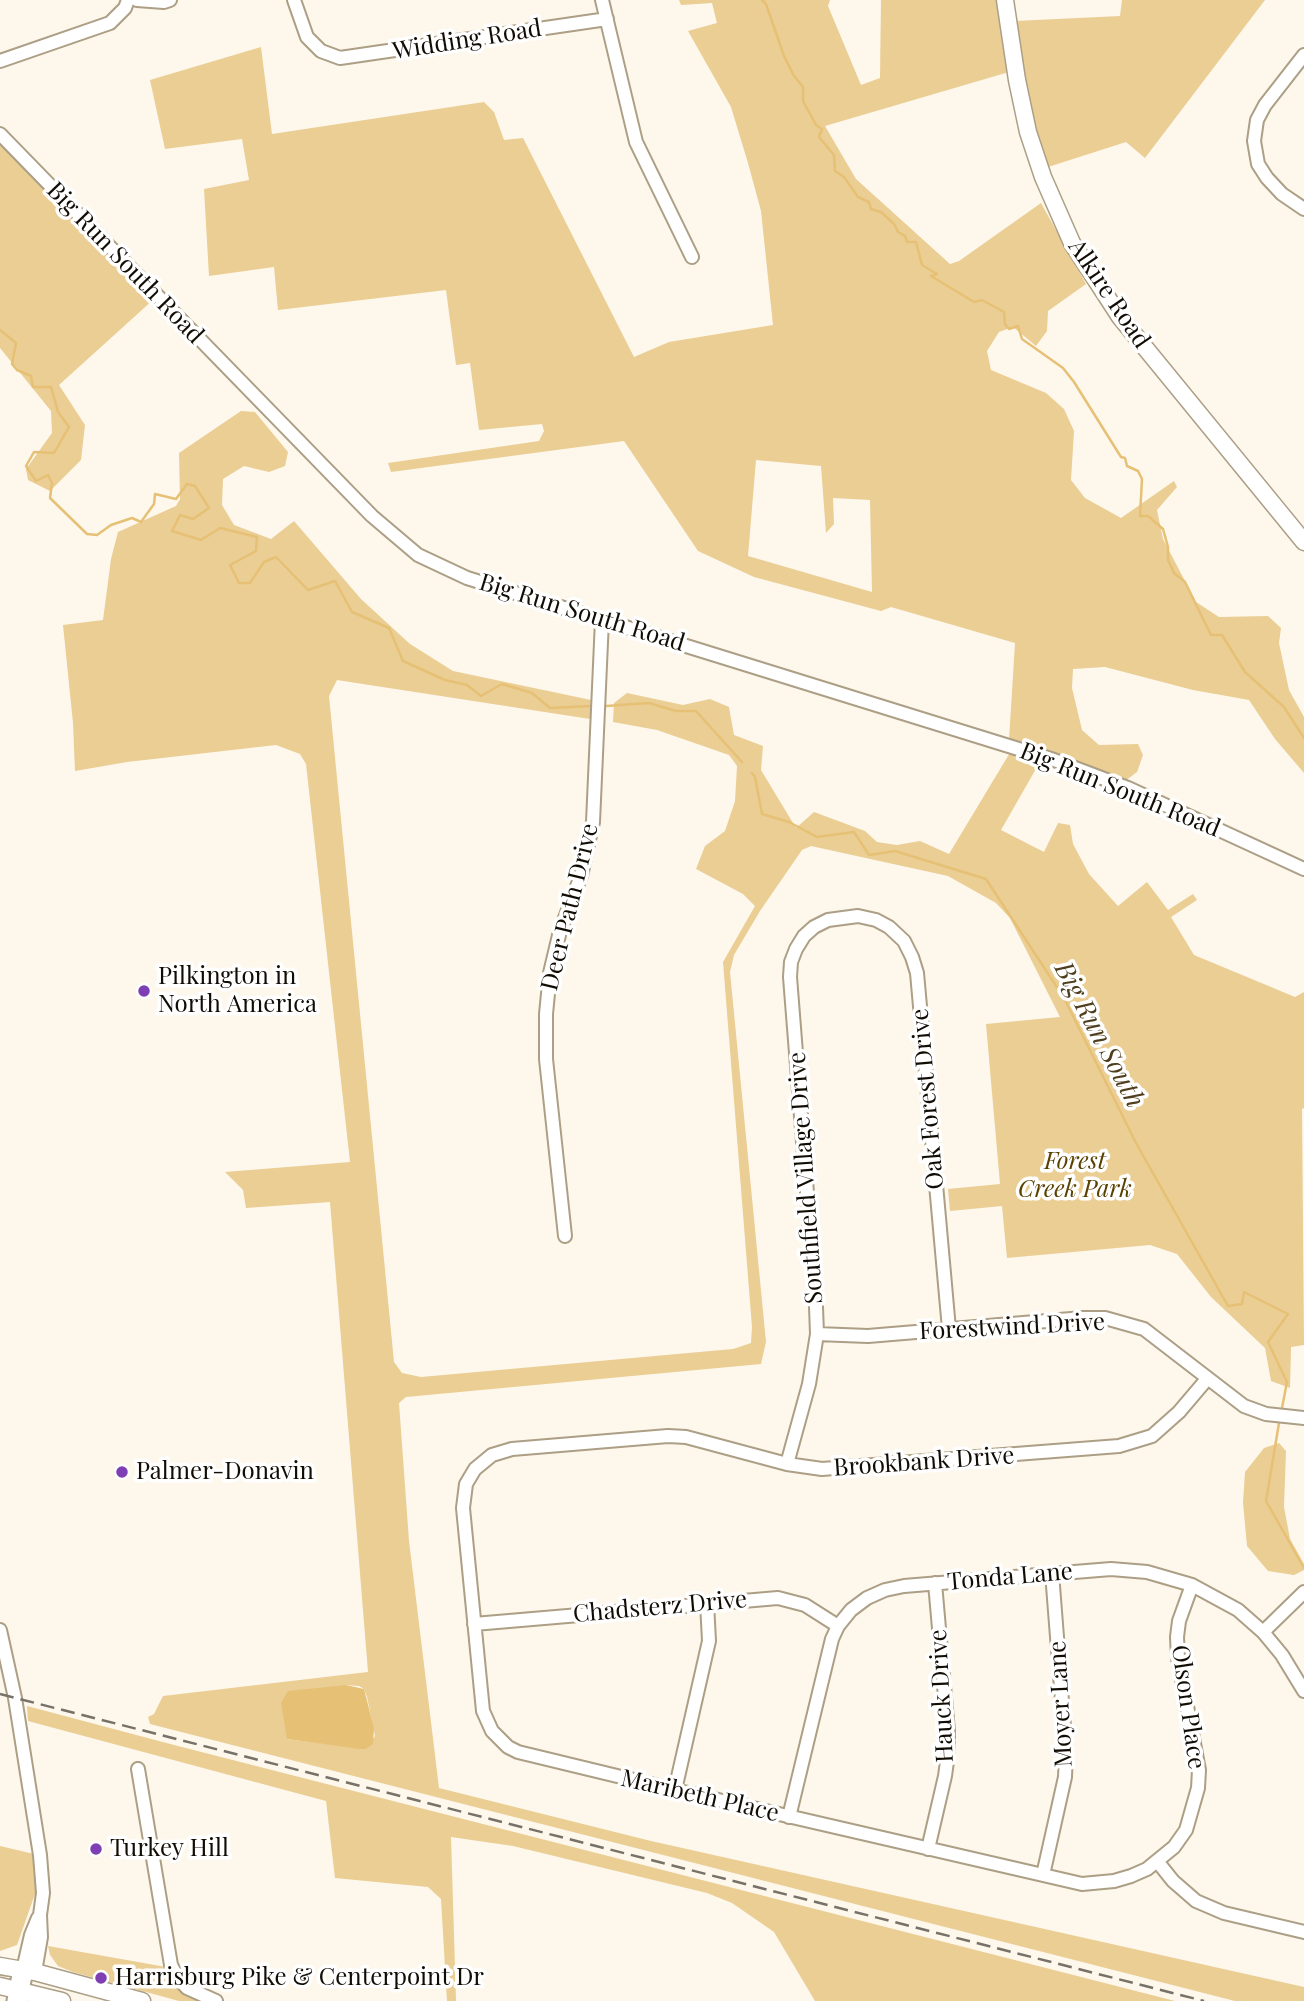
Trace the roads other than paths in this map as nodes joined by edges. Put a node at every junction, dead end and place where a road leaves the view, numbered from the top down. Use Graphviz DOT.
graph roads {
  1 [pos="128,0"];
  2 [pos="137,0"];
  3 [pos="170,0"];
  4 [pos="294,0"];
  5 [pos="603,0"];
  6 [pos="1005,0"];
  7 [pos="607,19"];
  8 [pos="1304,55"];
  9 [pos="0,61"];
  10 [pos="0,134"];
  11 [pos="1304,209"];
  12 [pos="692,257"];
  13 [pos="1304,542"];
  14 [pos="602,620"];
  15 [pos="1304,869"];
  16 [pos="842,916"];
  17 [pos="565,1236"];
  18 [pos="950,1329"];
  19 [pos="817,1334"];
  20 [pos="1207,1378"];
  21 [pos="1304,1418"];
  22 [pos="788,1464"];
  23 [pos="466,1484"];
  24 [pos="1052,1573"];
  25 [pos="935,1583"];
  26 [pos="1192,1586"];
  27 [pos="1304,1592"];
  28 [pos="707,1603"];
  29 [pos="474,1624"];
  30 [pos="838,1626"];
  31 [pos="0,1630"];
  32 [pos="1263,1632"];
  33 [pos="1304,1691"];
  34 [pos="138,1769"];
  35 [pos="675,1790"];
  36 [pos="789,1817"];
  37 [pos="929,1849"];
  38 [pos="1157,1861"];
  39 [pos="1043,1875"];
  40 [pos="1304,1932"];
  41 [pos="0,1966"];
  42 [pos="29,1971"];
  43 [pos="0,1986"];
  44 [pos="25,1996"];
  45 [pos="62,2001"];
  46 [pos="142,2001"];
  47 [pos="216,2001"];
  1 -- 9 [label="street"];
  2 -- 3 [label="street"];
  4 -- 7 [label="street, Widding Road"];
  5 -- 7 [label="street"];
  6 -- 13 [label="main road, Alkire Road"];
  7 -- 12 [label="street"];
  8 -- 11 [label="street"];
  10 -- 14 [label="street, Big Run South Road"];
  14 -- 15 [label="street, Big Run South Road"];
  14 -- 17 [label="street, Deer Path Drive"];
  16 -- 18 [label="street, Oak Forest Drive"];
  16 -- 19 [label="street, Southfield Village Drive"];
  18 -- 19 [label="street, Forestwind Drive"];
  18 -- 20 [label="street, Forestwind Drive"];
  19 -- 22 [label="street, Southfield Village Drive"];
  20 -- 21 [label="street, Forestwind Drive"];
  20 -- 22 [label="street, Brookbank Drive"];
  22 -- 23 [label="street, Brookbank Drive"];
  23 -- 29 [label="street, Maribeth Place"];
  24 -- 25 [label="street, Tonda Lane"];
  24 -- 26 [label="street, Tonda Lane"];
  24 -- 39 [label="street, Moyer Lane"];
  25 -- 30 [label="street, Tonda Lane"];
  25 -- 37 [label="street, Hauck Drive"];
  26 -- 32 [label="street, Tonda Lane"];
  26 -- 38 [label="street, Olson Place"];
  27 -- 32 [label="street"];
  28 -- 29 [label="street, Chadsterz Drive"];
  28 -- 30 [label="street, Chadsterz Drive"];
  28 -- 35 [label="street"];
  29 -- 35 [label="street, Maribeth Place"];
  30 -- 36 [label="street"];
  31 -- 42 [label="street"];
  32 -- 33 [label="street, Tonda Lane"];
  34 -- 47 [label="street"];
  35 -- 36 [label="street, Maribeth Place"];
  36 -- 37 [label="street, Maribeth Place"];
  37 -- 39 [label="street, Maribeth Place"];
  38 -- 39 [label="street, Maribeth Place"];
  38 -- 40 [label="street"];
  41 -- 42 [label="main road"];
  42 -- 44 [label="highway"];
  42 -- 46 [label="main road"];
  43 -- 44 [label="main road"];
  44 -- 45 [label="main road"];
}
